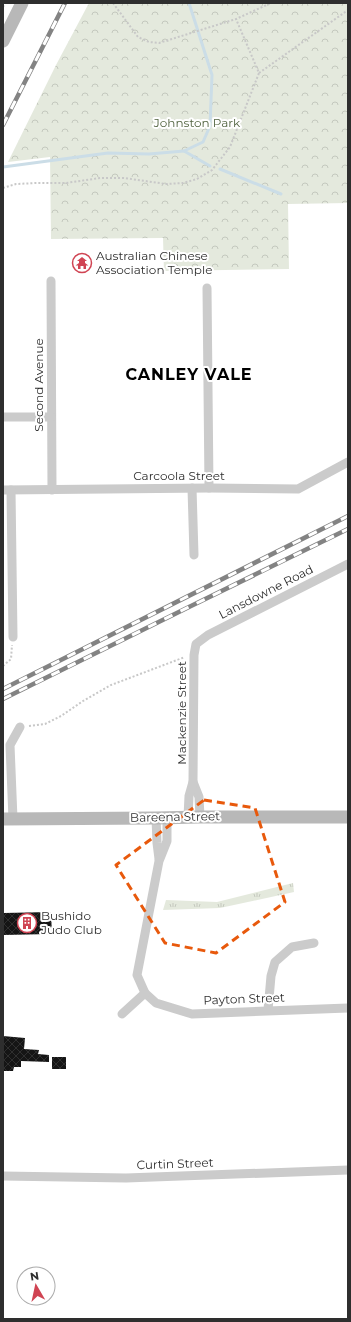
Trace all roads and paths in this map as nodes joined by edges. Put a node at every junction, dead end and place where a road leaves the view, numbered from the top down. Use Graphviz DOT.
graph roads {
  1 [pos="5,3"];
  2 [pos="22,3"];
  3 [pos="113,3"];
  4 [pos="271,3"];
  5 [pos="3,7"];
  6 [pos="348,10"];
  7 [pos="236,20"];
  8 [pos="3,41"];
  9 [pos="259,73"];
  10 [pos="3,188"];
  11 [pos="51,281"];
  12 [pos="207,288"];
  13 [pos="3,417"];
  14 [pos="51,417"];
  15 [pos="348,462"];
  16 [pos="192,488"];
  17 [pos="209,488"];
  18 [pos="7,490"];
  19 [pos="52,490"];
  20 [pos="194,555"];
  21 [pos="348,564"];
  22 [pos="13,638"];
  23 [pos="196,644"];
  24 [pos="194,656"];
  25 [pos="3,666"];
  26 [pos="20,727"];
  27 [pos="194,817"];
  28 [pos="348,817"];
  29 [pos="162,818"];
  30 [pos="8,819"];
  31 [pos="314,943"];
  32 [pos="145,993"];
  33 [pos="348,1008"];
  34 [pos="268,1010"];
  35 [pos="122,1014"];
  36 [pos="348,1170"];
  37 [pos="3,1176"];
  1 -- 5 [label="path"];
  2 -- 8 [label="main road"];
  3 -- 7 [label="path"];
  4 -- 7 [label="path"];
  6 -- 9 [label="path"];
  7 -- 9 [label="path"];
  9 -- 10 [label="path"];
  11 -- 14 [label="street, Second Avenue"];
  12 -- 17 [label="street"];
  13 -- 14 [label="street"];
  14 -- 19 [label="street, Second Avenue"];
  15 -- 17 [label="street, Carcoola Street"];
  16 -- 17 [label="street, Carcoola Street"];
  16 -- 19 [label="street, Carcoola Street"];
  16 -- 20 [label="street"];
  18 -- 19 [label="street, Carcoola Street"];
  18 -- 22 [label="street"];
  21 -- 23 [label="street, Lansdowne Road"];
  22 -- 25 [label="path"];
  23 -- 24 [label="street, Mackenzie Street"];
  24 -- 26 [label="path"];
  24 -- 27 [label="street, Mackenzie Street"];
  26 -- 30 [label="street"];
  27 -- 28 [label="main road, Bareena Street"];
  27 -- 29 [label="main road, Bareena Street"];
  29 -- 30 [label="main road, Bareena Street"];
  29 -- 32 [label="street"];
  31 -- 34 [label="street"];
  32 -- 34 [label="street, Payton Street"];
  32 -- 35 [label="street"];
  33 -- 34 [label="street, Payton Street"];
  36 -- 37 [label="street, Curtin Street"];
}
